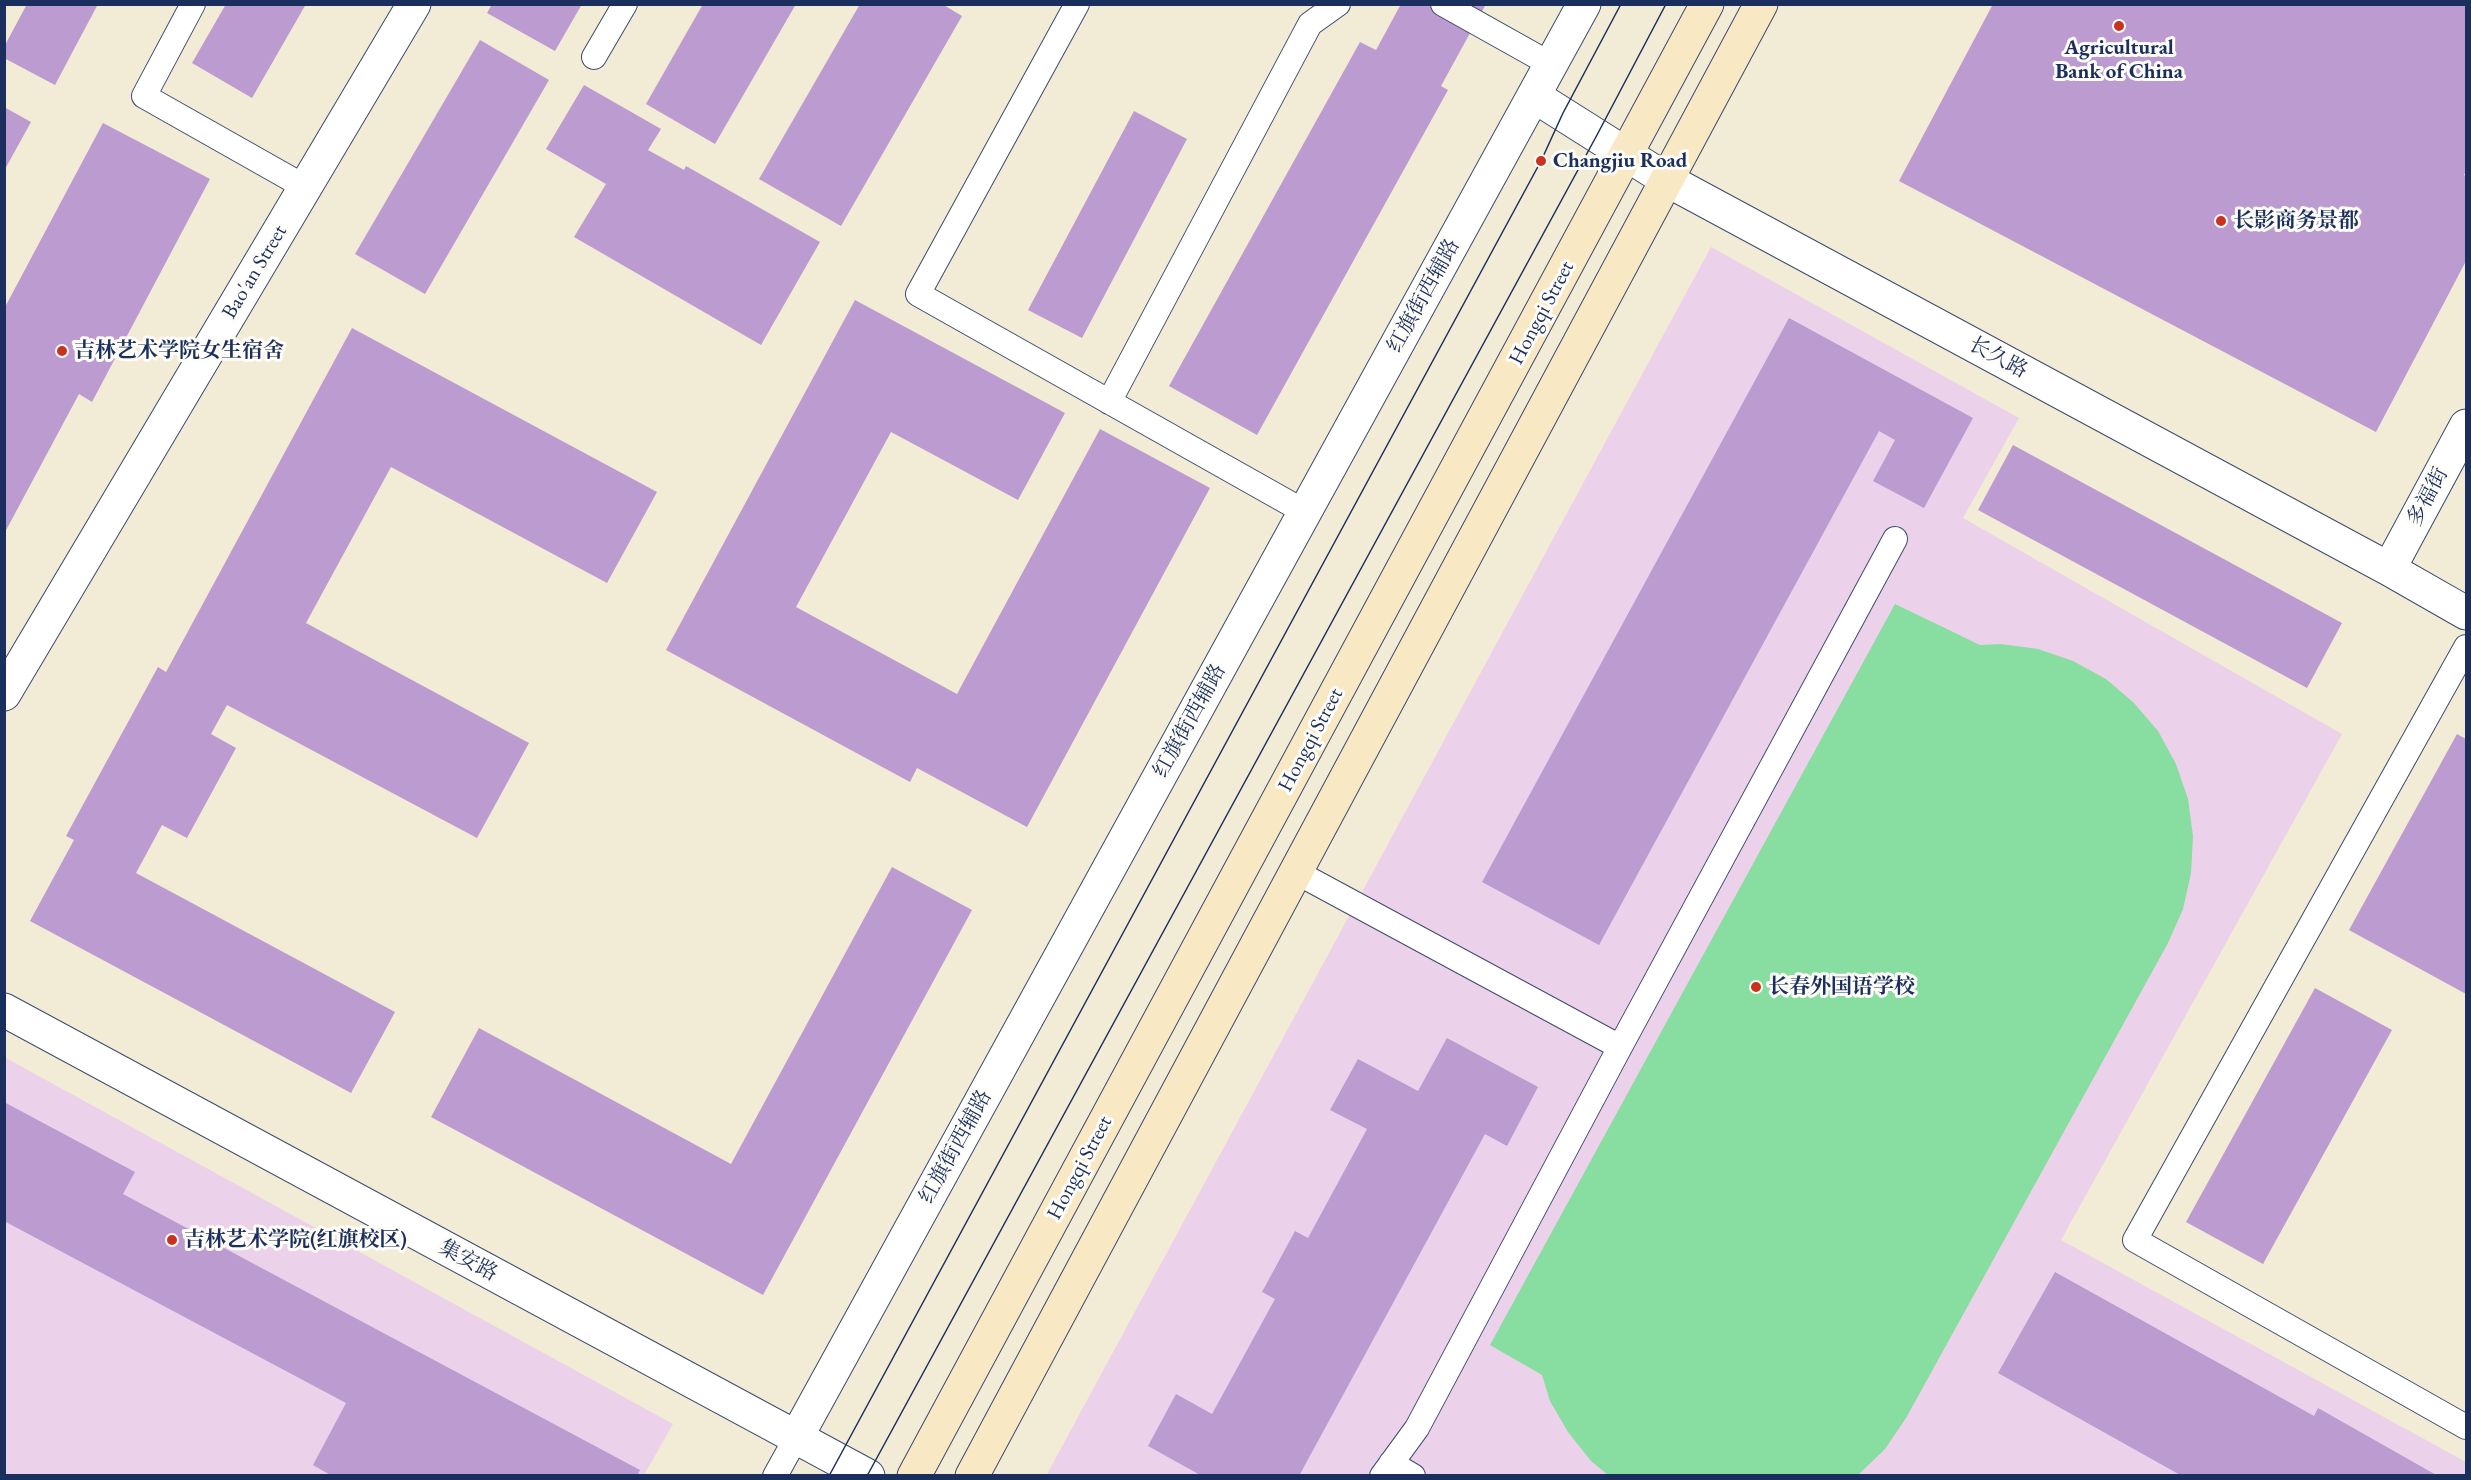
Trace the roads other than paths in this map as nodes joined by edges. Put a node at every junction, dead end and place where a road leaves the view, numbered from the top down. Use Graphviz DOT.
graph roads {
  1 [pos="192,4"];
  2 [pos="414,4"];
  3 [pos="625,4"];
  4 [pos="1077,4"];
  5 [pos="1338,4"];
  6 [pos="1443,4"];
  7 [pos="1584,4"];
  8 [pos="1707,4"];
  9 [pos="1761,4"];
  10 [pos="594,57"];
  11 [pos="1552,65"];
  12 [pos="1534,96"];
  13 [pos="1627,156"];
  14 [pos="1667,180"];
  15 [pos="305,188"];
  16 [pos="1109,402"];
  17 [pos="2466,426"];
  18 [pos="1305,512"];
  19 [pos="1895,539"];
  20 [pos="2389,569"];
  21 [pos="2466,613"];
  22 [pos="2466,647"];
  23 [pos="4,694"];
  24 [pos="1296,872"];
  25 [pos="4,1010"];
  26 [pos="1620,1047"];
  27 [pos="2466,1427"];
  28 [pos="796,1438"];
  29 [pos="1387,1469"];
  30 [pos="775,1476"];
  31 [pos="868,1476"];
  32 [pos="914,1476"];
  33 [pos="972,1476"];
  34 [pos="1413,1476"];
  1 -- 15 [label="lane"];
  2 -- 15 [label="street, Bao'an Street"];
  3 -- 10 [label="lane"];
  4 -- 16 [label="lane"];
  5 -- 16 [label="lane"];
  6 -- 11 [label="lane"];
  7 -- 11 [label="street, 红旗街西辅路"];
  8 -- 13 [label="main road, Hongqi Street"];
  9 -- 14 [label="main road"];
  11 -- 12 [label="street, 红旗街西辅路"];
  12 -- 13 [label="street, 长久路"];
  12 -- 18 [label="street, 红旗街西辅路"];
  13 -- 14 [label="street, 长久路"];
  13 -- 32 [label="main road, Hongqi Street"];
  14 -- 20 [label="street, 长久路"];
  14 -- 24 [label="main road"];
  15 -- 23 [label="street, Bao'an Street"];
  16 -- 18 [label="lane"];
  17 -- 20 [label="street, 多福街"];
  18 -- 28 [label="street, 红旗街西辅路"];
  19 -- 26 [label="lane"];
  20 -- 21 [label="street, 长久路"];
  22 -- 27 [label="lane"];
  24 -- 26 [label="lane"];
  24 -- 33 [label="main road"];
  25 -- 28 [label="street, 集安路"];
  26 -- 29 [label="lane"];
  28 -- 30 [label="lane"];
  28 -- 31 [label="street, 集安路"];
  29 -- 34 [label="lane"];
}
